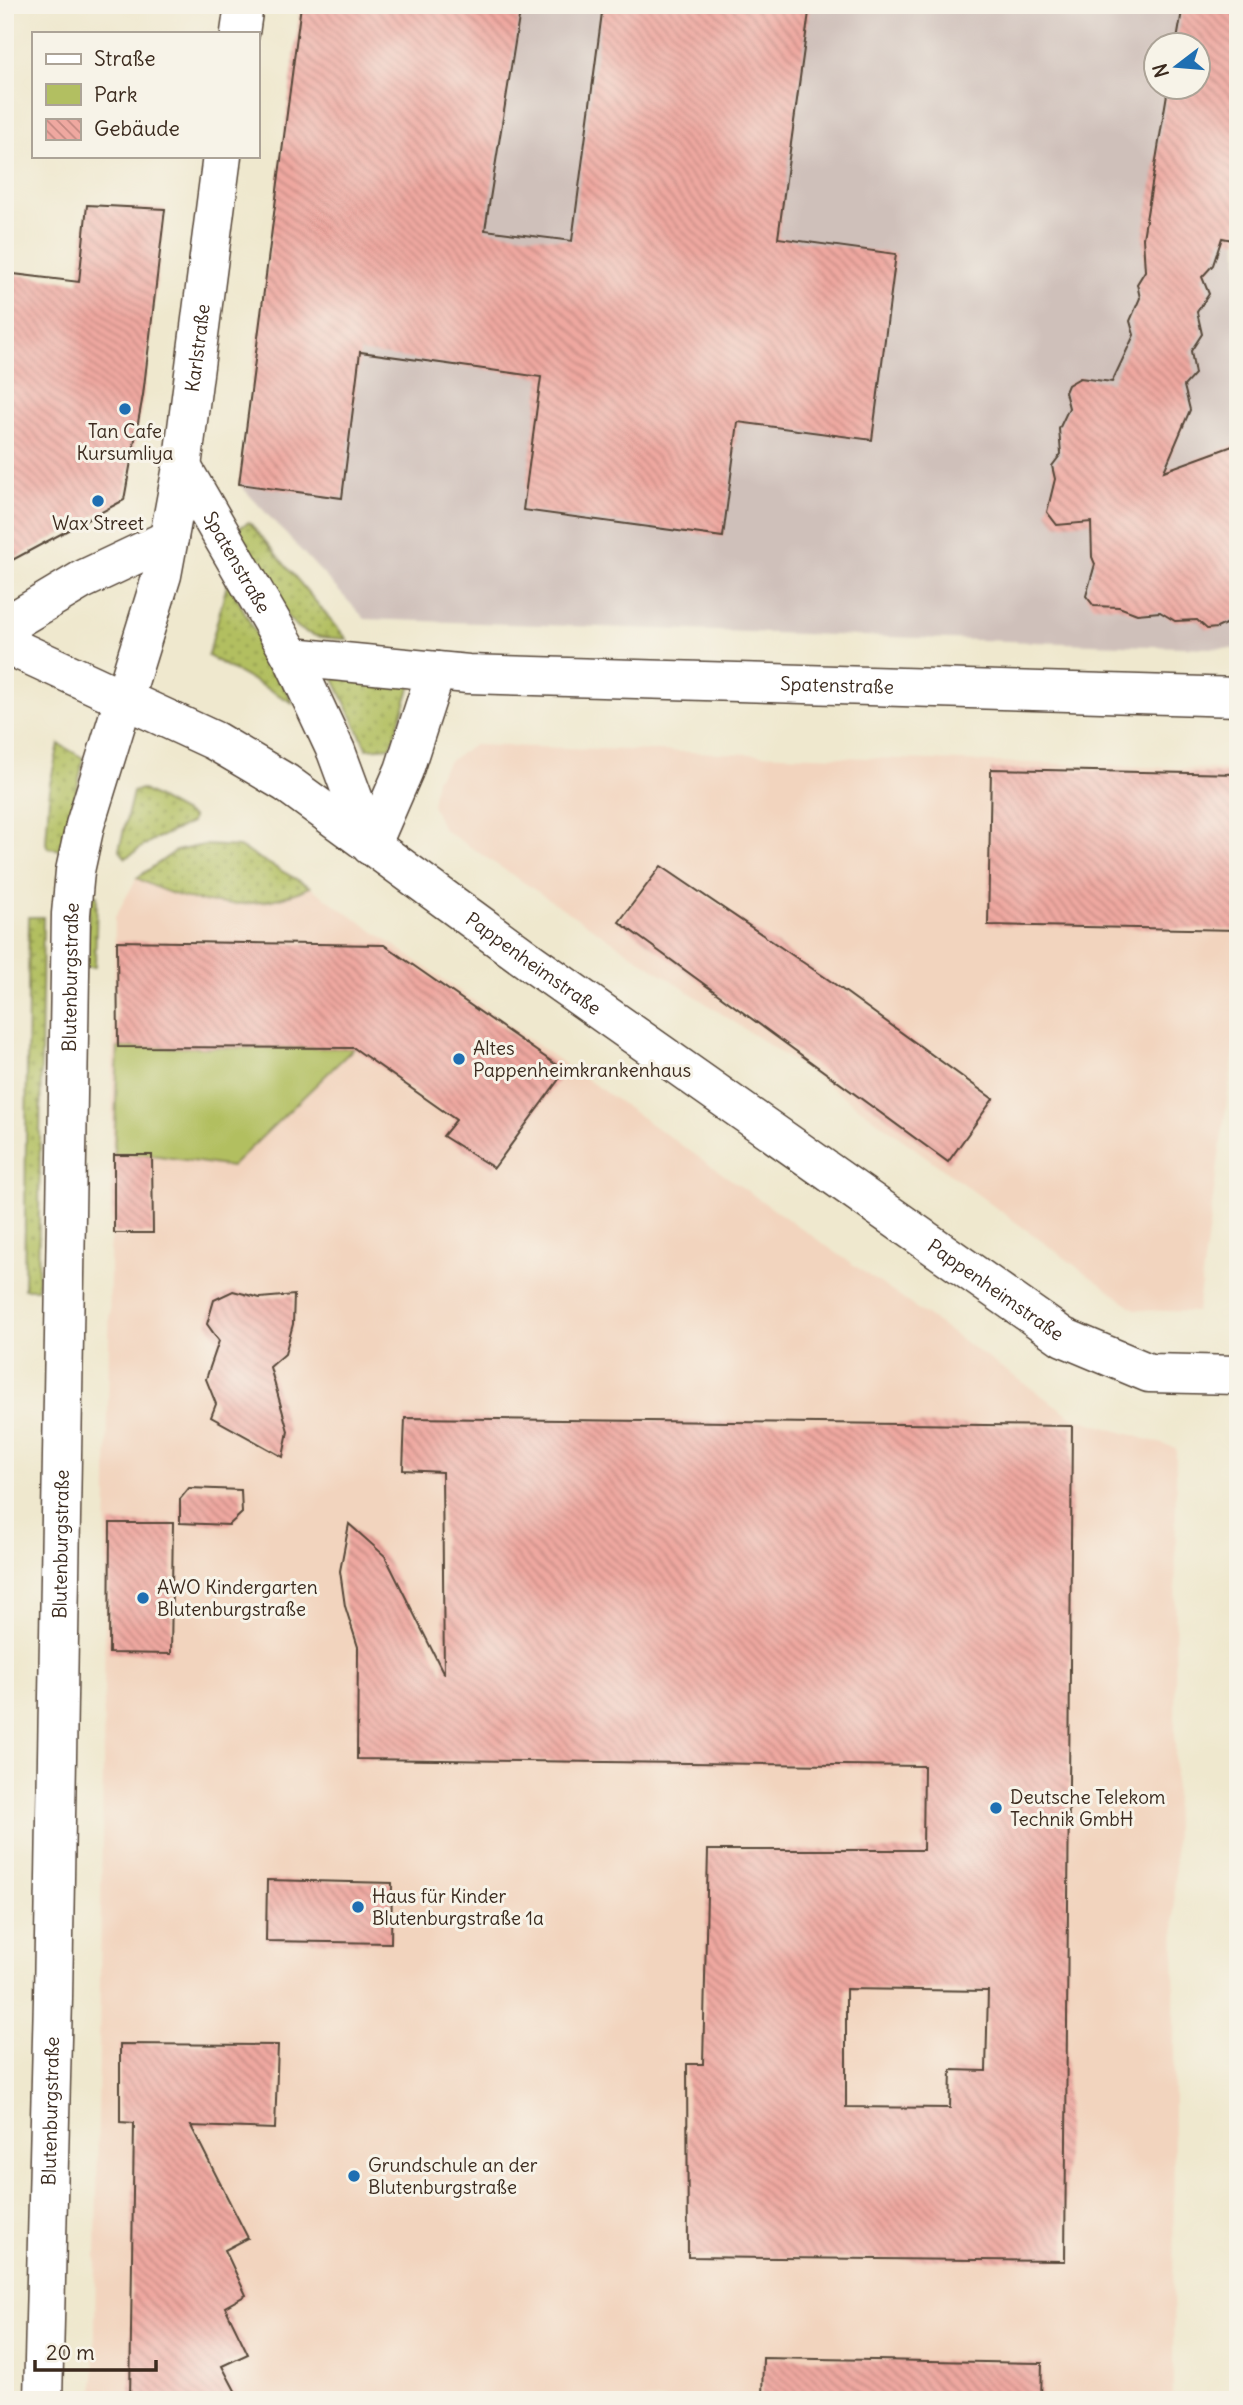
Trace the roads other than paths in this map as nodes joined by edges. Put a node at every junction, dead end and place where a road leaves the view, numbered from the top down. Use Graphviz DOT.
graph roads {
  1 [pos="244,5"];
  2 [pos="240,32"];
  3 [pos="222,158"];
  4 [pos="182,467"];
  5 [pos="169,539"];
  6 [pos="5,626"];
  7 [pos="5,644"];
  8 [pos="292,657"];
  9 [pos="436,671"];
  10 [pos="124,697"];
  11 [pos="1238,697"];
  12 [pos="371,846"];
  13 [pos="1238,1375"];
  14 [pos="43,2400"];
  1 -- 2 [label="street"];
  3 -- 4 [label="street, Karlstraße"];
  4 -- 5 [label="street, Karlstraße"];
  4 -- 8 [label="street, Spatenstraße"];
  5 -- 6 [label="street"];
  5 -- 10 [label="street, Karlstraße"];
  7 -- 10 [label="street, Pappenheimstraße"];
  8 -- 9 [label="street, Spatenstraße"];
  8 -- 12 [label="street, Spatenstraße"];
  9 -- 11 [label="street, Spatenstraße"];
  9 -- 12 [label="street"];
  10 -- 12 [label="street, Pappenheimstraße"];
  10 -- 14 [label="street, Blutenburgstraße"];
  12 -- 13 [label="street, Pappenheimstraße"];
}
